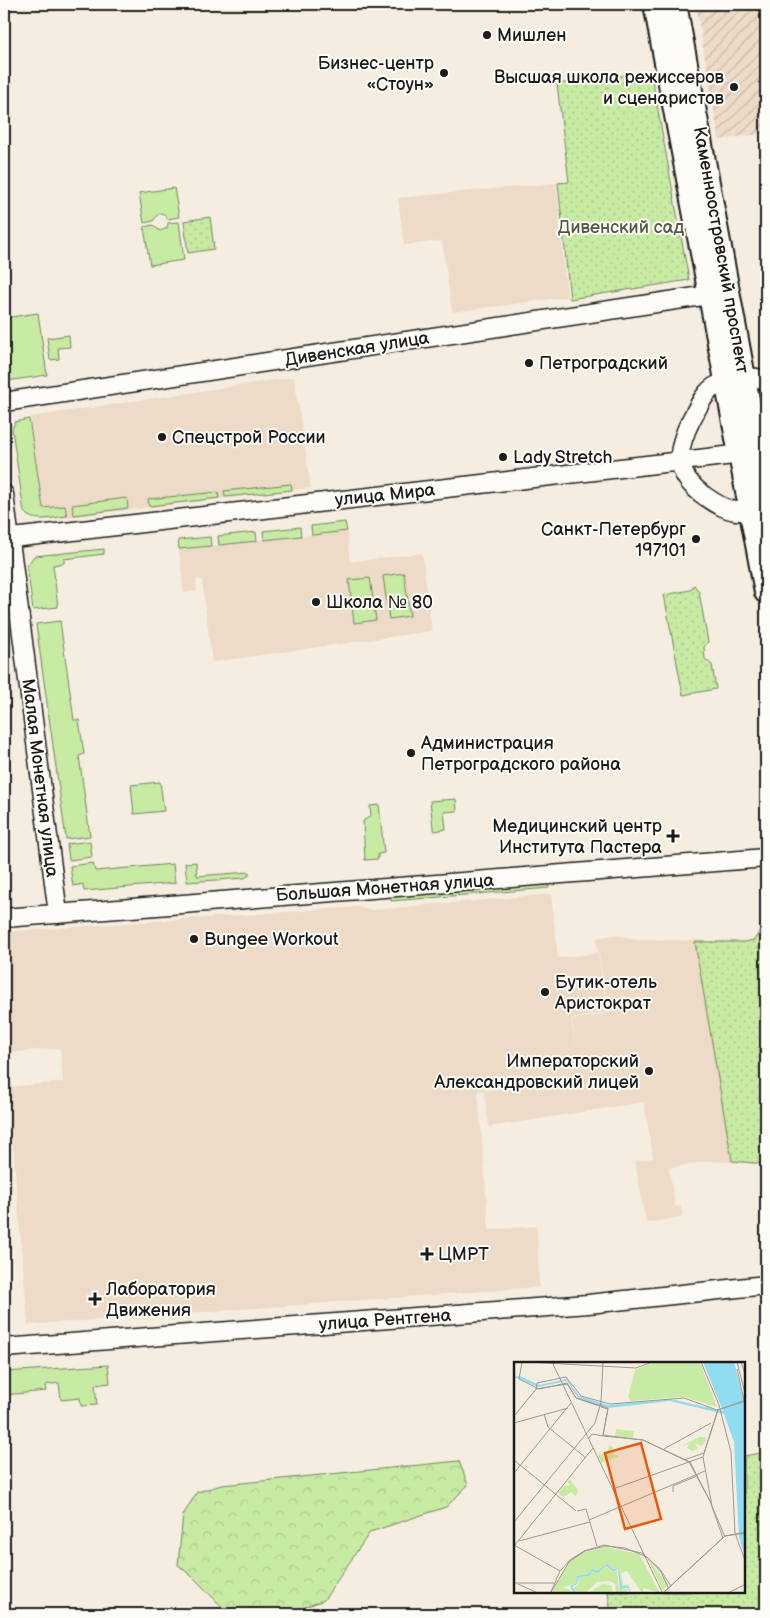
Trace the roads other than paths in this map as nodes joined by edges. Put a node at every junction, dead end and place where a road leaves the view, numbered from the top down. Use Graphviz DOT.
graph roads {
  1 [pos="655,4"];
  2 [pos="675,4"];
  3 [pos="709,296"];
  4 [pos="735,379"];
  5 [pos="766,381"];
  6 [pos="4,402"];
  7 [pos="755,453"];
  8 [pos="680,462"];
  9 [pos="4,494"];
  10 [pos="761,505"];
  11 [pos="7,539"];
  12 [pos="766,592"];
  13 [pos="766,858"];
  14 [pos="58,914"];
  15 [pos="4,918"];
  16 [pos="766,1285"];
  17 [pos="4,1348"];
  1 -- 3 [label="main road, Каменноостровский проспект"];
  2 -- 4 [label="main road, Каменноостровский проспект"];
  3 -- 4 [label="main road, Каменноостровский проспект"];
  3 -- 6 [label="street, Дивенская улица"];
  4 -- 5 [label="street"];
  4 -- 7 [label="main road, Каменноостровский проспект"];
  4 -- 8 [label="street"];
  7 -- 8 [label="street, улица Мира"];
  7 -- 10 [label="main road, Каменноостровский проспект"];
  8 -- 10 [label="street"];
  8 -- 11 [label="street, улица Мира"];
  9 -- 11 [label="street, Малая Монетная улица"];
  10 -- 12 [label="main road, Каменноостровский проспект"];
  11 -- 14 [label="street, Малая Монетная улица"];
  13 -- 14 [label="street, Большая Монетная улица"];
  14 -- 15 [label="street, Большая Монетная улица"];
  16 -- 17 [label="street, улица Рентгена"];
}
